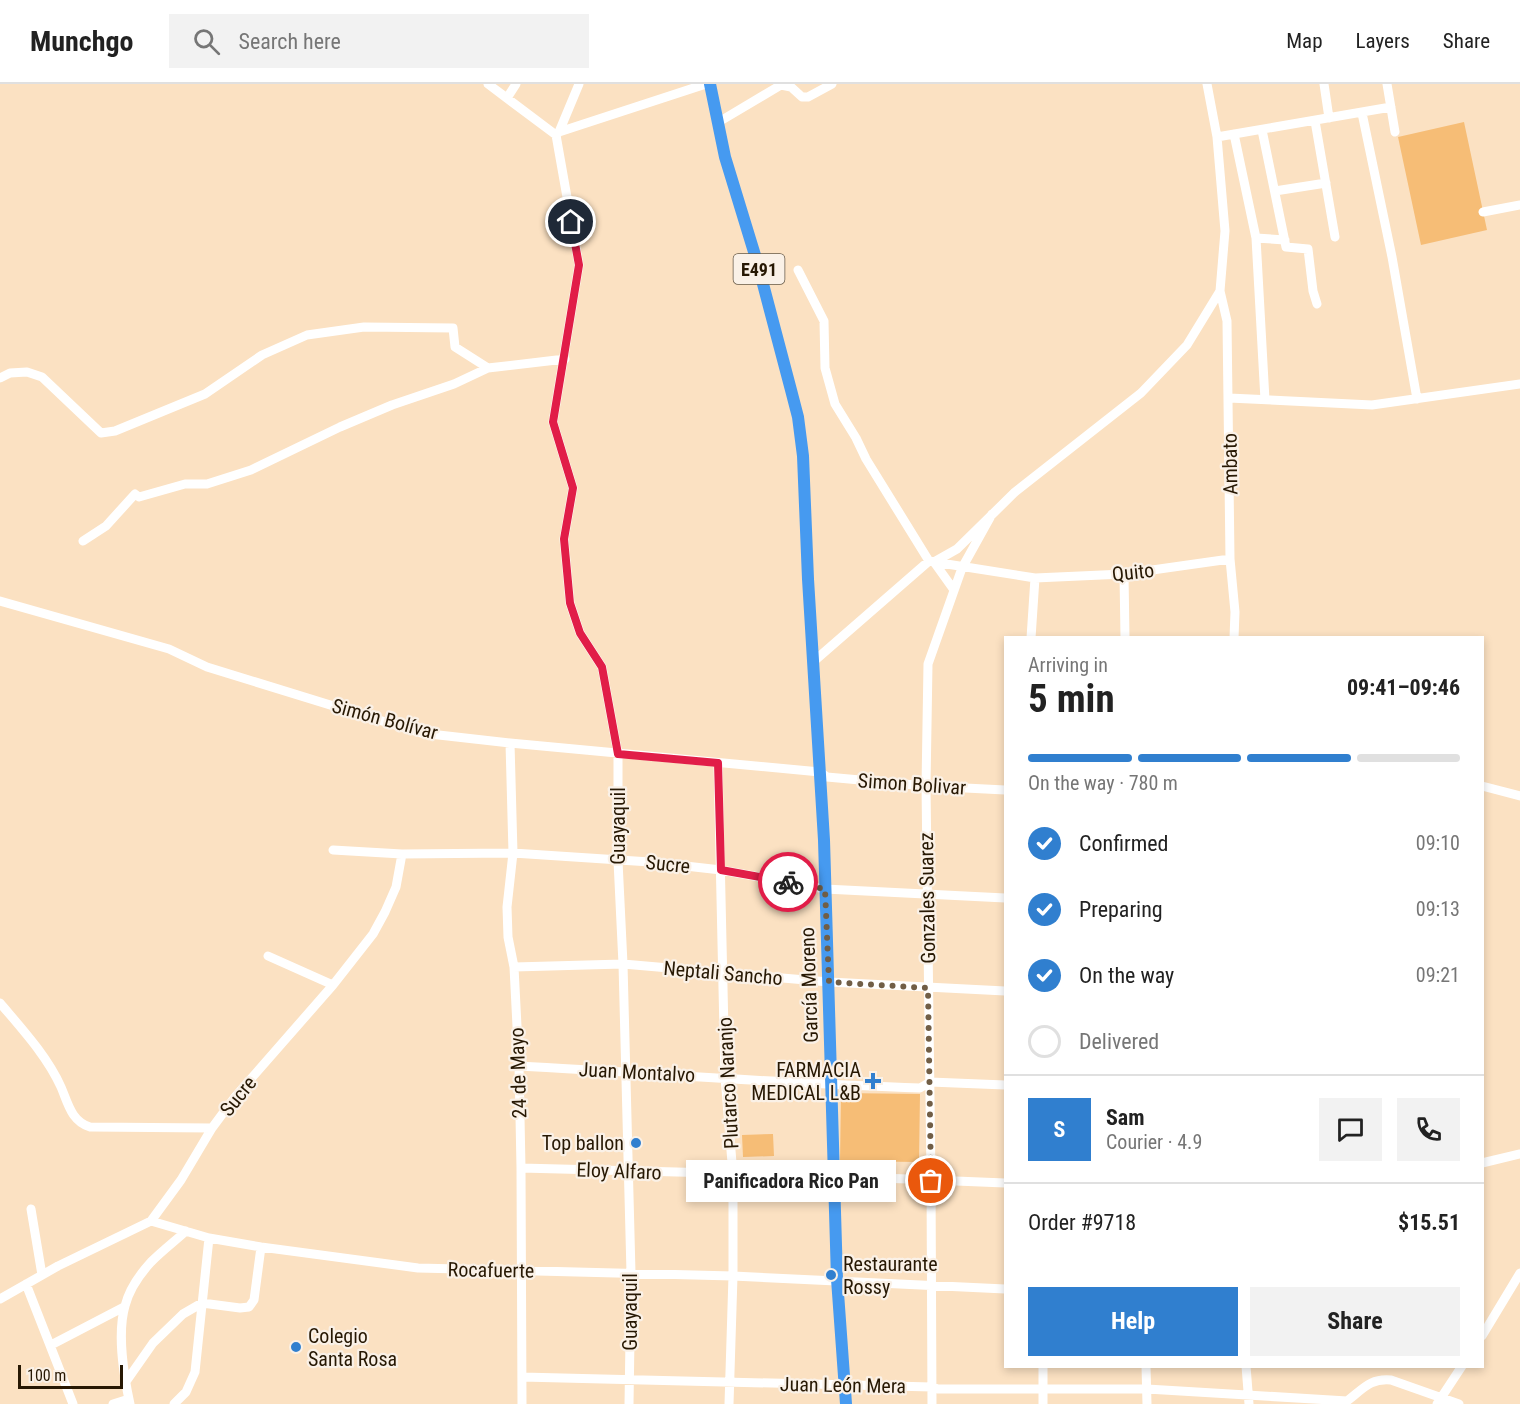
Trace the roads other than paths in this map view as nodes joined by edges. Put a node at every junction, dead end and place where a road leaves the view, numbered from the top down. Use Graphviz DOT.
graph roads {
  1 [pos="488,84"];
  2 [pos="516,84"];
  3 [pos="579,84"];
  4 [pos="708,84"];
  5 [pos="832,84"];
  6 [pos="1207,84"];
  7 [pos="1324,84"];
  8 [pos="1387,84"];
  9 [pos="507,98"];
  10 [pos="1391,107"];
  11 [pos="1362,113"];
  12 [pos="1329,118"];
  13 [pos="1315,121"];
  14 [pos="717,123"];
  15 [pos="1262,130"];
  16 [pos="1395,132"];
  17 [pos="558,134"];
  18 [pos="1234,134"];
  19 [pos="1217,137"];
  20 [pos="1326,183"];
  21 [pos="1275,191"];
  22 [pos="1520,205"];
  23 [pos="1483,212"];
  24 [pos="1335,237"];
  25 [pos="1256,238"];
  26 [pos="1285,240"];
  27 [pos="798,270"];
  28 [pos="1220,291"];
  29 [pos="1317,304"];
  30 [pos="565,359"];
  31 [pos="488,368"];
  32 [pos="0,378"];
  33 [pos="1520,384"];
  34 [pos="1229,398"];
  35 [pos="1417,399"];
  36 [pos="1264,400"];
  37 [pos="992,514"];
  38 [pos="83,541"];
  39 [pos="1230,559"];
  40 [pos="931,561"];
  41 [pos="962,568"];
  42 [pos="1124,574"];
  43 [pos="1035,578"];
  44 [pos="954,590"];
  45 [pos="0,601"];
  46 [pos="1031,636"];
  47 [pos="1125,636"];
  48 [pos="1234,636"];
  49 [pos="813,662"];
  50 [pos="510,743"];
  51 [pos="618,754"];
  52 [pos="718,763"];
  53 [pos="820,772"];
  54 [pos="926,786"];
  55 [pos="1484,787"];
  56 [pos="1004,790"];
  57 [pos="1520,796"];
  58 [pos="333,850"];
  59 [pos="402,854"];
  60 [pos="513,854"];
  61 [pos="618,861"];
  62 [pos="721,870"];
  63 [pos="825,889"];
  64 [pos="927,894"];
  65 [pos="1004,898"];
  66 [pos="268,956"];
  67 [pos="623,964"];
  68 [pos="514,967"];
  69 [pos="723,974"];
  70 [pos="829,982"];
  71 [pos="333,985"];
  72 [pos="928,988"];
  73 [pos="1004,991"];
  74 [pos="0,1003"];
  75 [pos="519,1066"];
  76 [pos="626,1072"];
  77 [pos="725,1077"];
  78 [pos="930,1082"];
  79 [pos="831,1085"];
  80 [pos="1004,1085"];
  81 [pos="212,1128"];
  82 [pos="1520,1154"];
  83 [pos="1484,1163"];
  84 [pos="521,1168"];
  85 [pos="628,1171"];
  86 [pos="733,1175"];
  87 [pos="833,1176"];
  88 [pos="931,1181"];
  89 [pos="1004,1183"];
  90 [pos="31,1209"];
  91 [pos="151,1221"];
  92 [pos="186,1231"];
  93 [pos="208,1238"];
  94 [pos="261,1247"];
  95 [pos="521,1271"];
  96 [pos="631,1273"];
  97 [pos="1520,1273"];
  98 [pos="42,1275"];
  99 [pos="733,1276"];
  100 [pos="837,1280"];
  101 [pos="26,1284"];
  102 [pos="932,1285"];
  103 [pos="1004,1289"];
  104 [pos="0,1299"];
  105 [pos="202,1304"];
  106 [pos="124,1307"];
  107 [pos="1484,1333"];
  108 [pos="51,1345"];
  109 [pos="1043,1368"];
  110 [pos="1146,1368"];
  111 [pos="1246,1368"];
  112 [pos="1461,1368"];
  113 [pos="522,1377"];
  114 [pos="630,1379"];
  115 [pos="730,1382"];
  116 [pos="125,1383"];
  117 [pos="845,1386"];
  118 [pos="932,1387"];
  119 [pos="1042,1389"];
  120 [pos="1147,1389"];
  121 [pos="1249,1400"];
  122 [pos="1439,1401"];
  123 [pos="129,1402"];
  124 [pos="73,1404"];
  125 [pos="113,1404"];
  126 [pos="174,1404"];
  127 [pos="522,1404"];
  128 [pos="629,1404"];
  129 [pos="729,1404"];
  130 [pos="846,1404"];
  131 [pos="932,1404"];
  132 [pos="1042,1404"];
  133 [pos="1147,1404"];
  134 [pos="1459,1404"];
  1 -- 9 [label="street"];
  2 -- 9 [label="street"];
  3 -- 17 [label="street"];
  4 -- 14 [label="highway, E491"];
  4 -- 17 [label="street"];
  5 -- 14 [label="street"];
  6 -- 19 [label="street"];
  7 -- 12 [label="street"];
  8 -- 10 [label="street"];
  9 -- 17 [label="street"];
  10 -- 11 [label="street"];
  10 -- 16 [label="street"];
  11 -- 12 [label="street"];
  11 -- 35 [label="street"];
  12 -- 13 [label="street"];
  13 -- 15 [label="street"];
  13 -- 20 [label="street"];
  14 -- 49 [label="highway, García Moreno / E491"];
  15 -- 18 [label="street"];
  15 -- 21 [label="street"];
  17 -- 30 [label="street, Guayaquil"];
  18 -- 19 [label="street"];
  18 -- 25 [label="street"];
  19 -- 28 [label="street"];
  20 -- 21 [label="street"];
  20 -- 24 [label="street"];
  21 -- 26 [label="street"];
  22 -- 23 [label="street"];
  25 -- 26 [label="street"];
  25 -- 36 [label="street"];
  26 -- 29 [label="street"];
  27 -- 40 [label="street"];
  28 -- 34 [label="street, Ambato"];
  28 -- 37 [label="street"];
  30 -- 31 [label="street"];
  30 -- 51 [label="street, Guayaquil"];
  31 -- 32 [label="street"];
  31 -- 38 [label="street"];
  33 -- 35 [label="street"];
  34 -- 36 [label="street"];
  34 -- 39 [label="street, Ambato"];
  35 -- 36 [label="street"];
  37 -- 40 [label="street"];
  37 -- 41 [label="street, Gonzales Suarez"];
  39 -- 42 [label="street, Quito"];
  39 -- 48 [label="street, Ambato"];
  40 -- 41 [label="street, Quito"];
  40 -- 44 [label="street"];
  40 -- 49 [label="street"];
  41 -- 43 [label="street, Quito"];
  41 -- 44 [label="street, Gonzales Suarez"];
  42 -- 43 [label="street, Quito"];
  42 -- 47 [label="street"];
  43 -- 46 [label="street"];
  44 -- 54 [label="street, Gonzales Suarez"];
  45 -- 50 [label="street, Simón Bolívar"];
  49 -- 53 [label="highway, García Moreno / E491"];
  50 -- 51 [label="street, Simón Bolívar"];
  50 -- 60 [label="street, 24 de Mayo"];
  51 -- 52 [label="street, Simón Bolívar"];
  51 -- 61 [label="street, Guayaquil"];
  52 -- 53 [label="street, Simón Bolívar"];
  52 -- 62 [label="street, Plutarco Naranjo"];
  53 -- 54 [label="street, Simon Bolivar"];
  53 -- 63 [label="highway, García Moreno / E491"];
  54 -- 56 [label="street, Simon Bolivar"];
  54 -- 64 [label="street, Gonzales Suarez"];
  55 -- 57 [label="street"];
  58 -- 59 [label="street, Sucre"];
  59 -- 60 [label="street, Sucre"];
  59 -- 71 [label="street, Sucre"];
  60 -- 61 [label="street, Sucre"];
  60 -- 68 [label="street, 24 de Mayo"];
  61 -- 62 [label="street, Sucre"];
  61 -- 67 [label="street, Guayaquil"];
  62 -- 63 [label="street, Sucre"];
  62 -- 69 [label="street, Plutarco Naranjo"];
  63 -- 64 [label="street, Sucre"];
  63 -- 70 [label="highway, García Moreno / E491"];
  64 -- 65 [label="street, Sucre"];
  64 -- 72 [label="street, Gonzales Suarez"];
  66 -- 71 [label="street"];
  67 -- 68 [label="street, Neptali Sancho"];
  67 -- 69 [label="street, Neptali Sancho"];
  67 -- 76 [label="street, Guayaquil"];
  68 -- 75 [label="street, 24 de Mayo"];
  69 -- 70 [label="street, Neptali Sancho"];
  69 -- 77 [label="street, Plutarco Naranjo"];
  70 -- 72 [label="street, Neptali Sancho"];
  70 -- 79 [label="highway, García Moreno / E491"];
  71 -- 81 [label="street, Sucre"];
  72 -- 73 [label="street, Neptali Sancho"];
  72 -- 78 [label="street, Gonzales Suarez"];
  74 -- 81 [label="street"];
  75 -- 76 [label="street, Juan Montalvo"];
  75 -- 84 [label="street, 24 de Mayo"];
  76 -- 77 [label="street, Juan Montalvo"];
  76 -- 85 [label="street, Guayaquil"];
  77 -- 79 [label="street, Juan Montalvo"];
  77 -- 86 [label="street, Plutarco Naranjo"];
  78 -- 79 [label="street, Juan Montalvo"];
  78 -- 80 [label="street, Juan Montalvo"];
  78 -- 88 [label="street, Gonzales Suarez"];
  79 -- 87 [label="highway, García Moreno / E491"];
  81 -- 91 [label="street, Sucre"];
  82 -- 83 [label="street"];
  84 -- 85 [label="street, Eloy Alfaro"];
  84 -- 95 [label="street, 24 de Mayo"];
  85 -- 86 [label="street, Eloy Alfaro"];
  85 -- 96 [label="street, Guayaquil"];
  86 -- 87 [label="street, Eloy Alfaro"];
  86 -- 99 [label="street, Plutarco Naranjo"];
  87 -- 88 [label="street, Eloy Alfaro"];
  87 -- 100 [label="highway, García Moreno / E491"];
  88 -- 89 [label="street, Eloy Alfaro"];
  88 -- 102 [label="street, Gonzales Suarez"];
  90 -- 98 [label="street"];
  91 -- 92 [label="street, Rocafuerte"];
  91 -- 98 [label="street"];
  92 -- 93 [label="street, Rocafuerte"];
  92 -- 106 [label="street"];
  93 -- 94 [label="street, Rocafuerte"];
  93 -- 105 [label="street"];
  94 -- 95 [label="street, Rocafuerte"];
  94 -- 105 [label="street"];
  95 -- 96 [label="street, Rocafuerte"];
  95 -- 113 [label="street, 24 de Mayo"];
  96 -- 99 [label="street, Rocafuerte"];
  96 -- 114 [label="street, Guayaquil"];
  97 -- 107 [label="street"];
  98 -- 101 [label="street"];
  99 -- 100 [label="street, Rocafuerte"];
  99 -- 115 [label="street, Plutarco Naranjo"];
  100 -- 102 [label="street, Rocafuerte"];
  100 -- 117 [label="highway, García Moreno / E491"];
  101 -- 104 [label="street"];
  101 -- 108 [label="street"];
  102 -- 103 [label="street, Rocafuerte"];
  102 -- 118 [label="street, Gonzales Suarez"];
  105 -- 116 [label="street"];
  105 -- 126 [label="street"];
  106 -- 108 [label="street"];
  106 -- 116 [label="street"];
  108 -- 124 [label="street"];
  109 -- 119 [label="street"];
  110 -- 120 [label="street"];
  111 -- 121 [label="street"];
  112 -- 122 [label="street"];
  113 -- 114 [label="street, Juan León Mera"];
  113 -- 127 [label="street, 24 de Mayo"];
  114 -- 115 [label="street, Juan León Mera"];
  114 -- 128 [label="street, Guayaquil"];
  115 -- 117 [label="street, Juan León Mera"];
  115 -- 129 [label="street, Plutarco Naranjo"];
  116 -- 123 [label="street"];
  117 -- 118 [label="street, Juan León Mera"];
  117 -- 130 [label="highway, García Moreno / E491"];
  118 -- 119 [label="street, Juan León Mera"];
  118 -- 131 [label="street, Gonzales Suarez"];
  119 -- 120 [label="street, Juan León Mera"];
  119 -- 132 [label="street"];
  120 -- 121 [label="street, Juan León Mera"];
  120 -- 133 [label="street"];
  121 -- 122 [label="street, Juan León Mera"];
  122 -- 134 [label="street, Juan León Mera"];
  123 -- 125 [label="street"];
}
